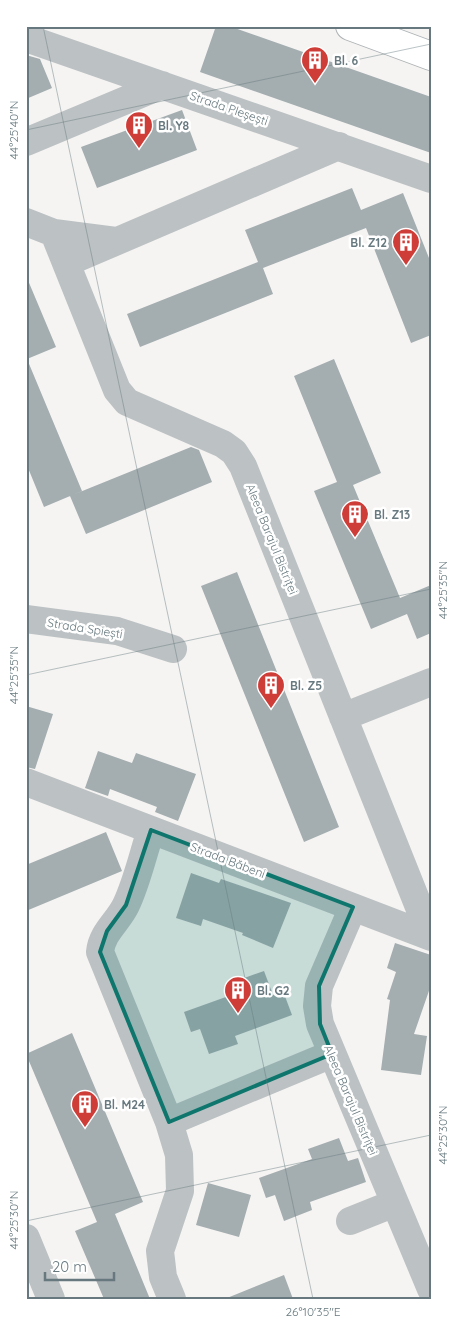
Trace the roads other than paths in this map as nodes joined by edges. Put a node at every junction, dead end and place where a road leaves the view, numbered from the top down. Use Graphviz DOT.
graph roads {
  1 [pos="350,26"];
  2 [pos="26,38"];
  3 [pos="431,56"];
  4 [pos="162,85"];
  5 [pos="26,142"];
  6 [pos="339,146"];
  7 [pos="431,179"];
  8 [pos="26,222"];
  9 [pos="54,233"];
  10 [pos="116,240"];
  11 [pos="66,263"];
  12 [pos="26,619"];
  13 [pos="173,648"];
  14 [pos="431,682"];
  15 [pos="343,717"];
  16 [pos="26,782"];
  17 [pos="151,830"];
  18 [pos="353,907"];
  19 [pos="431,937"];
  20 [pos="332,1054"];
  21 [pos="169,1122"];
  22 [pos="395,1204"];
  23 [pos="350,1221"];
  24 [pos="27,1240"];
  25 [pos="431,1289"];
  26 [pos="51,1299"];
  27 [pos="172,1299"];
  1 -- 3 [label="main road"];
  2 -- 4 [label="street, Strada Pleșești"];
  4 -- 5 [label="street"];
  4 -- 6 [label="street, Strada Pleșești"];
  6 -- 7 [label="street, Strada Pleșești"];
  6 -- 10 [label="street"];
  8 -- 9 [label="street"];
  9 -- 10 [label="street"];
  9 -- 11 [label="street, Aleea Barajul Bistriței"];
  10 -- 11 [label="street"];
  11 -- 15 [label="street, Aleea Barajul Bistriței"];
  12 -- 13 [label="street, Strada Spiești"];
  14 -- 15 [label="street"];
  15 -- 19 [label="street, Aleea Barajul Bistriței"];
  16 -- 17 [label="street, Strada Băbeni"];
  17 -- 18 [label="street, Strada Băbeni"];
  17 -- 21 [label="street"];
  18 -- 19 [label="street, Strada Băbeni"];
  18 -- 20 [label="street, Aleea Barajul Bistriței"];
  20 -- 21 [label="street"];
  20 -- 22 [label="street, Aleea Barajul Bistriței"];
  21 -- 27 [label="street"];
  22 -- 23 [label="street"];
  22 -- 25 [label="street, Aleea Barajul Bistriței"];
  24 -- 26 [label="street"];
}
